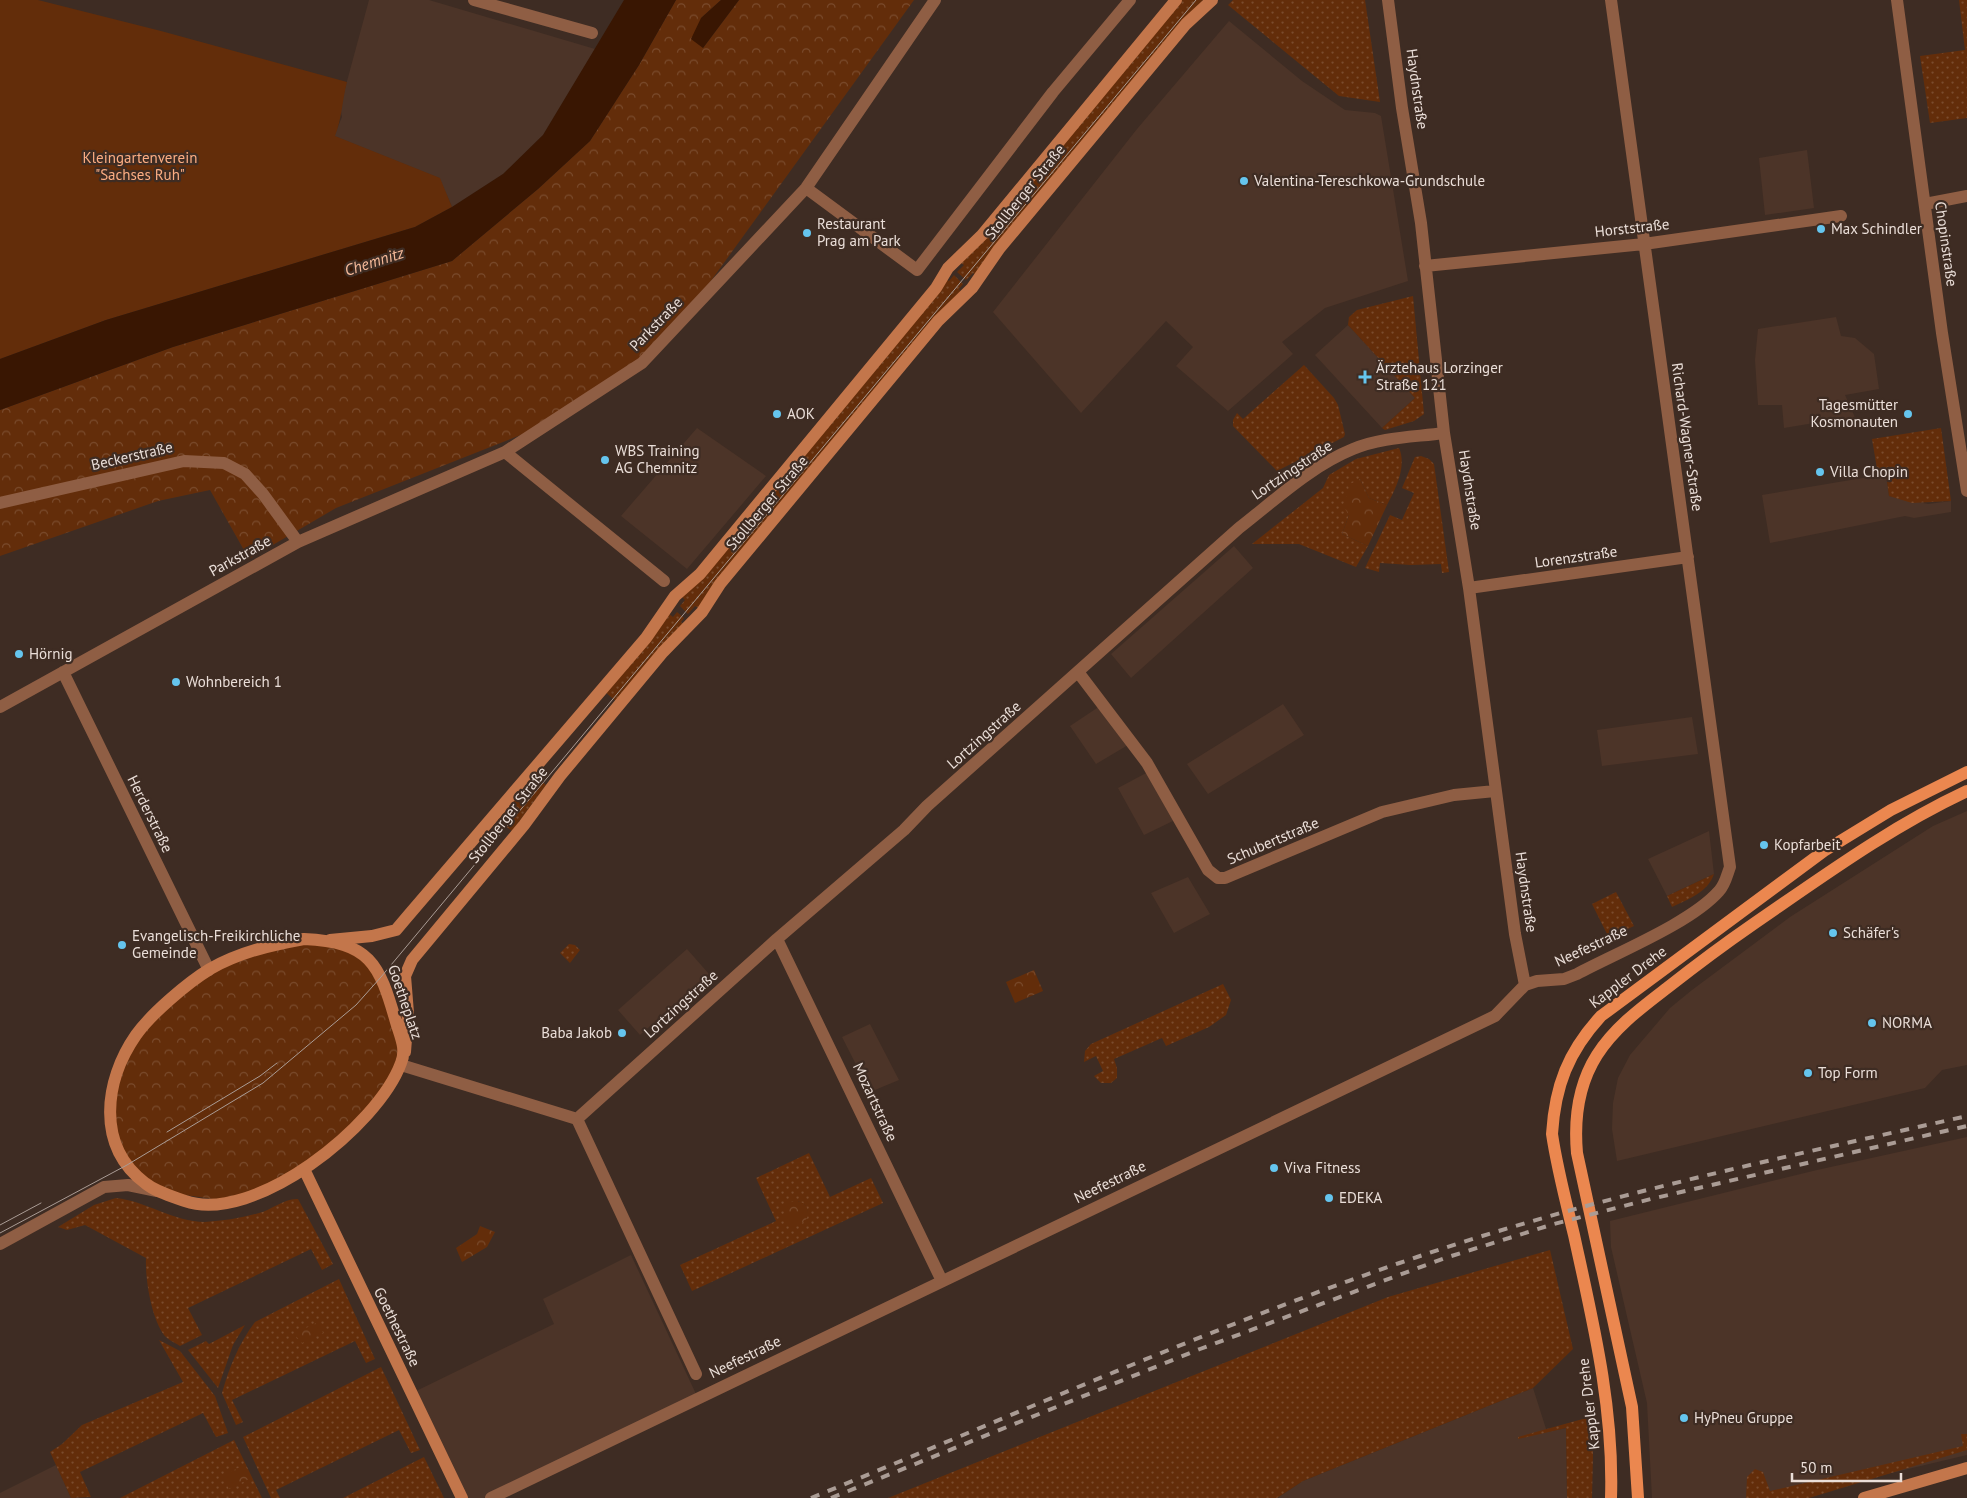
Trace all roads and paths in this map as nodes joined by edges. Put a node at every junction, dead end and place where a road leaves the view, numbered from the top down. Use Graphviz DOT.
graph roads {
  1 [pos="474,0"];
  2 [pos="935,0"];
  3 [pos="1130,0"];
  4 [pos="1176,0"];
  5 [pos="1212,0"];
  6 [pos="1388,0"];
  7 [pos="1611,0"];
  8 [pos="1897,0"];
  9 [pos="592,33"];
  10 [pos="806,188"];
  11 [pos="1967,196"];
  12 [pos="1925,204"];
  13 [pos="1841,216"];
  14 [pos="1644,244"];
  15 [pos="1425,266"];
  16 [pos="1444,433"];
  17 [pos="1963,451"];
  18 [pos="505,452"];
  19 [pos="1967,491"];
  20 [pos="0,503"];
  21 [pos="298,542"];
  22 [pos="1688,557"];
  23 [pos="664,582"];
  24 [pos="1468,588"];
  25 [pos="63,672"];
  26 [pos="1078,672"];
  27 [pos="0,707"];
  28 [pos="1967,772"];
  29 [pos="1495,791"];
  30 [pos="1967,791"];
  31 [pos="1726,879"];
  32 [pos="777,939"];
  33 [pos="330,940"];
  34 [pos="209,970"];
  35 [pos="1525,985"];
  36 [pos="405,1052"];
  37 [pos="401,1065"];
  38 [pos="577,1119"];
  39 [pos="304,1170"];
  40 [pos="157,1191"];
  41 [pos="0,1244"];
  42 [pos="942,1281"];
  43 [pos="696,1374"];
  44 [pos="1967,1468"];
  45 [pos="462,1498"];
  46 [pos="490,1498"];
  47 [pos="1611,1498"];
  48 [pos="1638,1498"];
  49 [pos="1864,1498"];
  1 -- 9 [label="street"];
  2 -- 10 [label="street, Parkstraße"];
  3 -- 10 [label="street"];
  4 -- 33 [label="main road, Stollberger Straße"];
  5 -- 36 [label="main road, Stollberger Straße"];
  6 -- 15 [label="street, Haydnstraße"];
  7 -- 14 [label="street, Richard-Wagner-Straße"];
  8 -- 12 [label="street, Chopinstraße"];
  10 -- 18 [label="street, Parkstraße"];
  11 -- 12 [label="street"];
  12 -- 17 [label="street, Chopinstraße"];
  13 -- 14 [label="street, Horststraße"];
  14 -- 15 [label="street, Horststraße"];
  14 -- 22 [label="street, Richard-Wagner-Straße"];
  15 -- 16 [label="street, Haydnstraße"];
  16 -- 24 [label="street, Haydnstraße"];
  16 -- 26 [label="street, Lortzingstraße"];
  17 -- 19 [label="street, Chopinstraße"];
  18 -- 21 [label="street, Parkstraße"];
  18 -- 23 [label="street"];
  20 -- 21 [label="street, Beckerstraße"];
  21 -- 25 [label="street, Parkstraße"];
  22 -- 24 [label="street, Lorenzstraße"];
  22 -- 31 [label="street, Richard-Wagner-Straße"];
  24 -- 29 [label="street, Haydnstraße"];
  25 -- 27 [label="street, Parkstraße"];
  25 -- 34 [label="street, Herderstraße"];
  26 -- 29 [label="street, Schubertstraße"];
  26 -- 32 [label="street, Lortzingstraße"];
  28 -- 47 [label="main road, Kappler Drehe"];
  29 -- 35 [label="street, Haydnstraße"];
  30 -- 48 [label="main road"];
  31 -- 35 [label="street, Neefestraße"];
  32 -- 38 [label="street, Lortzingstraße"];
  32 -- 42 [label="street, Mozartstraße"];
  33 -- 34 [label="main road, Goetheplatz"];
  33 -- 36 [label="main road, Goetheplatz"];
  34 -- 40 [label="main road, Goetheplatz"];
  35 -- 42 [label="street, Neefestraße"];
  36 -- 37 [label="main road, Goetheplatz"];
  37 -- 38 [label="street"];
  37 -- 39 [label="main road, Goetheplatz"];
  38 -- 43 [label="street"];
  39 -- 40 [label="main road, Goetheplatz"];
  39 -- 45 [label="main road, Goethestraße"];
  40 -- 41 [label="street"];
  42 -- 46 [label="street, Neefestraße"];
  44 -- 49 [label="main road"];
}
